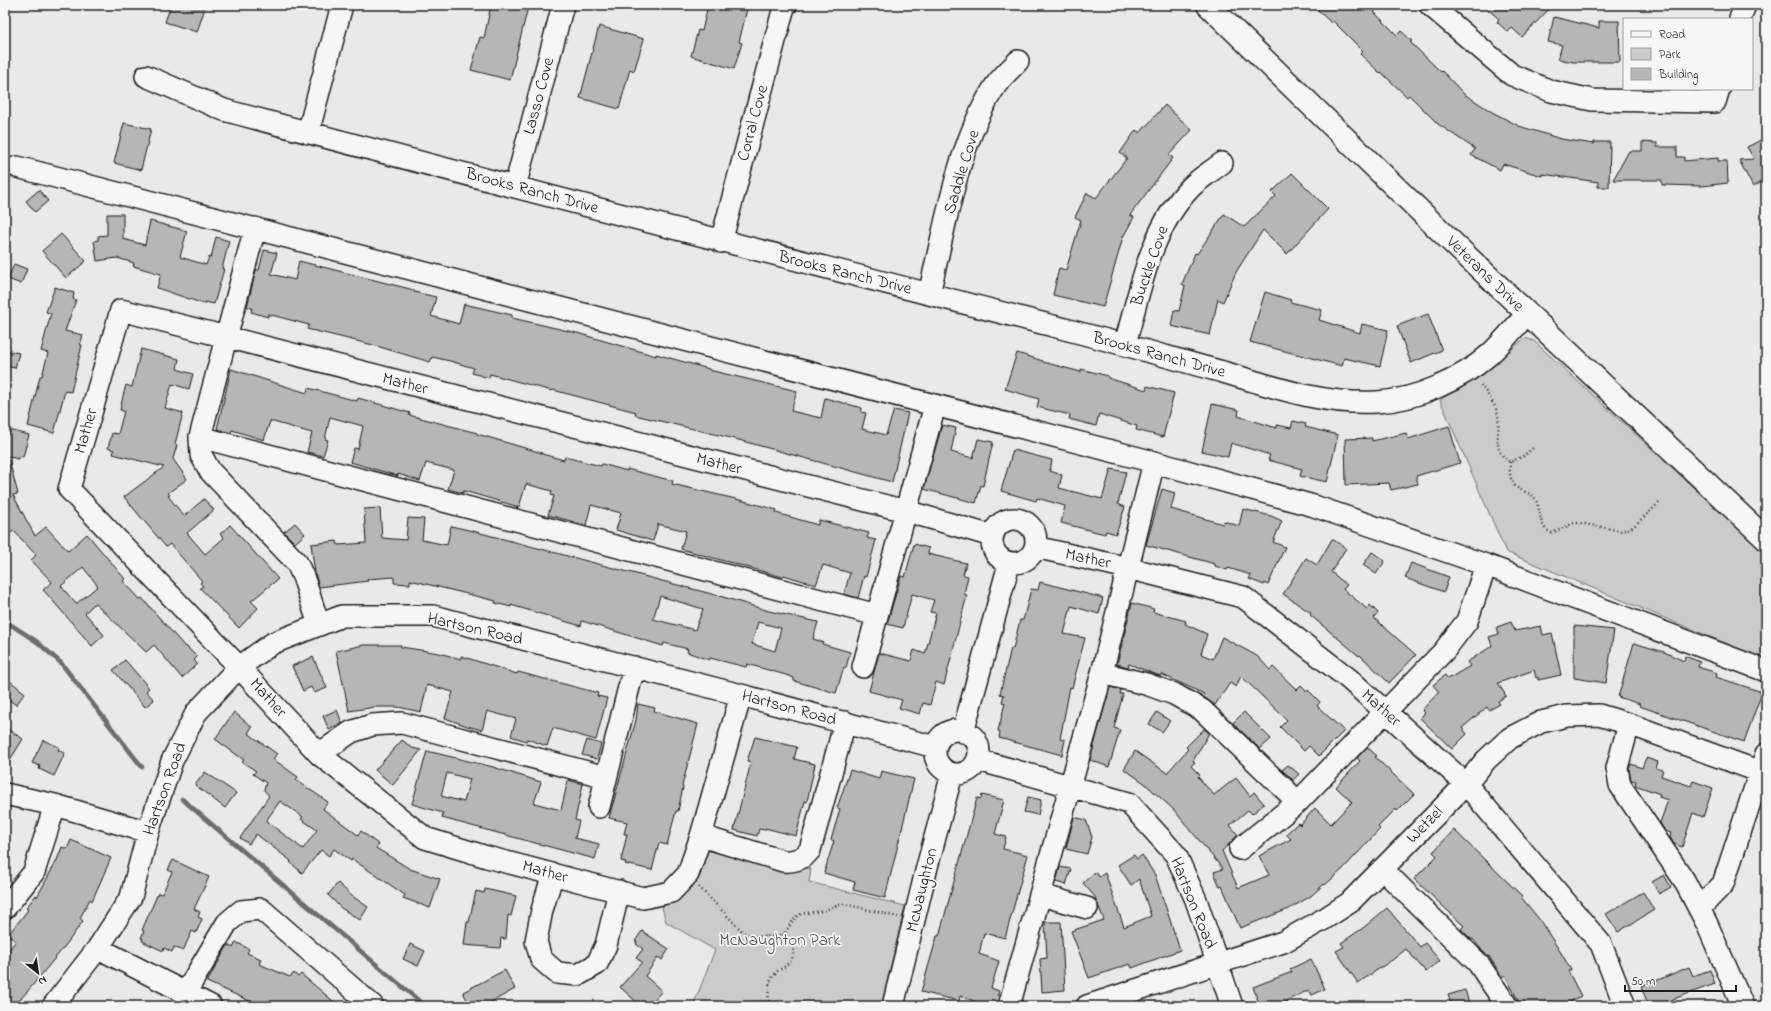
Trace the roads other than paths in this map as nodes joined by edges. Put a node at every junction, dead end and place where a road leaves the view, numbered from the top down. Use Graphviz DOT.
graph roads {
  1 [pos="342,5"];
  2 [pos="564,5"];
  3 [pos="786,5"];
  4 [pos="1208,5"];
  5 [pos="1430,5"];
  6 [pos="1745,5"];
  7 [pos="1740,18"];
  8 [pos="1018,61"];
  9 [pos="146,76"];
  10 [pos="1719,90"];
  11 [pos="308,133"];
  12 [pos="1222,163"];
  13 [pos="17,167"];
  14 [pos="515,187"];
  15 [pos="255,228"];
  16 [pos="721,242"];
  17 [pos="929,294"];
  18 [pos="1527,314"];
  19 [pos="226,338"];
  20 [pos="1125,344"];
  21 [pos="935,405"];
  22 [pos="200,437"];
  23 [pos="1154,462"];
  24 [pos="906,511"];
  25 [pos="992,536"];
  26 [pos="1766,539"];
  27 [pos="1035,548"];
  28 [pos="1009,564"];
  29 [pos="1486,565"];
  30 [pos="1128,568"];
  31 [pos="877,615"];
  32 [pos="319,625"];
  33 [pos="239,667"];
  34 [pos="634,667"];
  35 [pos="863,667"];
  36 [pos="1766,671"];
  37 [pos="1102,674"];
  38 [pos="741,695"];
  39 [pos="1385,712"];
  40 [pos="845,722"];
  41 [pos="1629,724"];
  42 [pos="964,732"];
  43 [pos="935,747"];
  44 [pos="319,754"];
  45 [pos="978,760"];
  46 [pos="1764,766"];
  47 [pos="952,774"];
  48 [pos="606,776"];
  49 [pos="1466,784"];
  50 [pos="1071,786"];
  51 [pos="5,794"];
  52 [pos="1298,802"];
  53 [pos="55,805"];
  54 [pos="599,807"];
  55 [pos="148,832"];
  56 [pos="701,836"];
  57 [pos="1240,849"];
  58 [pos="1382,869"];
  59 [pos="553,874"];
  60 [pos="619,892"];
  61 [pos="1041,894"];
  62 [pos="5,908"];
  63 [pos="1088,908"];
  64 [pos="1699,909"];
  65 [pos="98,948"];
  66 [pos="1217,964"];
  67 [pos="186,992"];
  68 [pos="53,1006"];
  69 [pos="211,1006"];
  70 [pos="373,1006"];
  71 [pos="894,1006"];
  72 [pos="1009,1006"];
  73 [pos="1087,1006"];
  74 [pos="1232,1006"];
  75 [pos="1507,1006"];
  76 [pos="1625,1006"];
  77 [pos="1743,1006"];
  1 -- 11 [label="street"];
  2 -- 14 [label="street, Lasso Cove"];
  3 -- 16 [label="street, Corral Cove"];
  4 -- 18 [label="main road, Veterans Drive"];
  5 -- 10 [label="street"];
  6 -- 7 [label="street"];
  8 -- 17 [label="street, Saddle Cove"];
  9 -- 11 [label="street, Brooks Ranch Drive"];
  11 -- 14 [label="street, Brooks Ranch Drive"];
  12 -- 20 [label="street, Buckle Cove"];
  13 -- 15 [label="street"];
  14 -- 16 [label="street, Brooks Ranch Drive"];
  15 -- 19 [label="street"];
  15 -- 21 [label="street"];
  16 -- 17 [label="street, Brooks Ranch Drive"];
  17 -- 20 [label="street, Brooks Ranch Drive"];
  18 -- 20 [label="street, Brooks Ranch Drive"];
  18 -- 26 [label="main road, Veterans Drive"];
  19 -- 22 [label="street"];
  19 -- 24 [label="street, Mather"];
  19 -- 33 [label="street, Mather"];
  21 -- 23 [label="street"];
  21 -- 24 [label="street"];
  22 -- 31 [label="street"];
  22 -- 32 [label="street"];
  23 -- 29 [label="street"];
  23 -- 30 [label="street"];
  24 -- 25 [label="street, Mather"];
  24 -- 31 [label="street"];
  25 -- 27 [label="street"];
  25 -- 28 [label="street"];
  27 -- 28 [label="street"];
  27 -- 30 [label="street, Mather"];
  28 -- 42 [label="street"];
  29 -- 36 [label="street"];
  29 -- 39 [label="street"];
  30 -- 37 [label="street"];
  30 -- 39 [label="street, Mather"];
  31 -- 35 [label="street"];
  32 -- 33 [label="street, Hartson Road"];
  32 -- 34 [label="street, Hartson Road"];
  33 -- 44 [label="street, Mather"];
  33 -- 55 [label="street, Hartson Road"];
  34 -- 38 [label="street, Hartson Road"];
  34 -- 48 [label="street"];
  37 -- 50 [label="street"];
  37 -- 52 [label="street"];
  38 -- 40 [label="street, Hartson Road"];
  38 -- 56 [label="street, Mather"];
  39 -- 49 [label="street, Mather"];
  39 -- 52 [label="street"];
  40 -- 43 [label="street, Hartson Road"];
  40 -- 56 [label="street"];
  41 -- 46 [label="street, Wetzel"];
  41 -- 49 [label="street, Wetzel"];
  41 -- 64 [label="street"];
  42 -- 43 [label="street"];
  42 -- 45 [label="street"];
  43 -- 47 [label="street"];
  44 -- 48 [label="street"];
  44 -- 59 [label="street, Mather"];
  45 -- 47 [label="street"];
  45 -- 50 [label="street, Hartson Road"];
  46 -- 64 [label="street"];
  47 -- 71 [label="street, McNaughton"];
  48 -- 54 [label="street"];
  49 -- 58 [label="street, Wetzel"];
  49 -- 76 [label="street, Mather"];
  50 -- 61 [label="street"];
  50 -- 66 [label="street, Hartson Road"];
  51 -- 53 [label="street"];
  52 -- 57 [label="street"];
  53 -- 55 [label="street"];
  53 -- 62 [label="street"];
  55 -- 65 [label="street, Hartson Road"];
  56 -- 60 [label="street, Mather"];
  58 -- 66 [label="street, Wetzel"];
  58 -- 75 [label="street"];
  59 -- 60 [label="street, Mather"];
  59 -- 60 [label="street"];
  61 -- 63 [label="street"];
  61 -- 72 [label="street"];
  64 -- 77 [label="street"];
  65 -- 67 [label="street"];
  65 -- 68 [label="street, Hartson Road"];
  66 -- 73 [label="street, Wetzel"];
  66 -- 74 [label="street, Hartson Road"];
  67 -- 69 [label="street"];
  67 -- 70 [label="street"];
}
